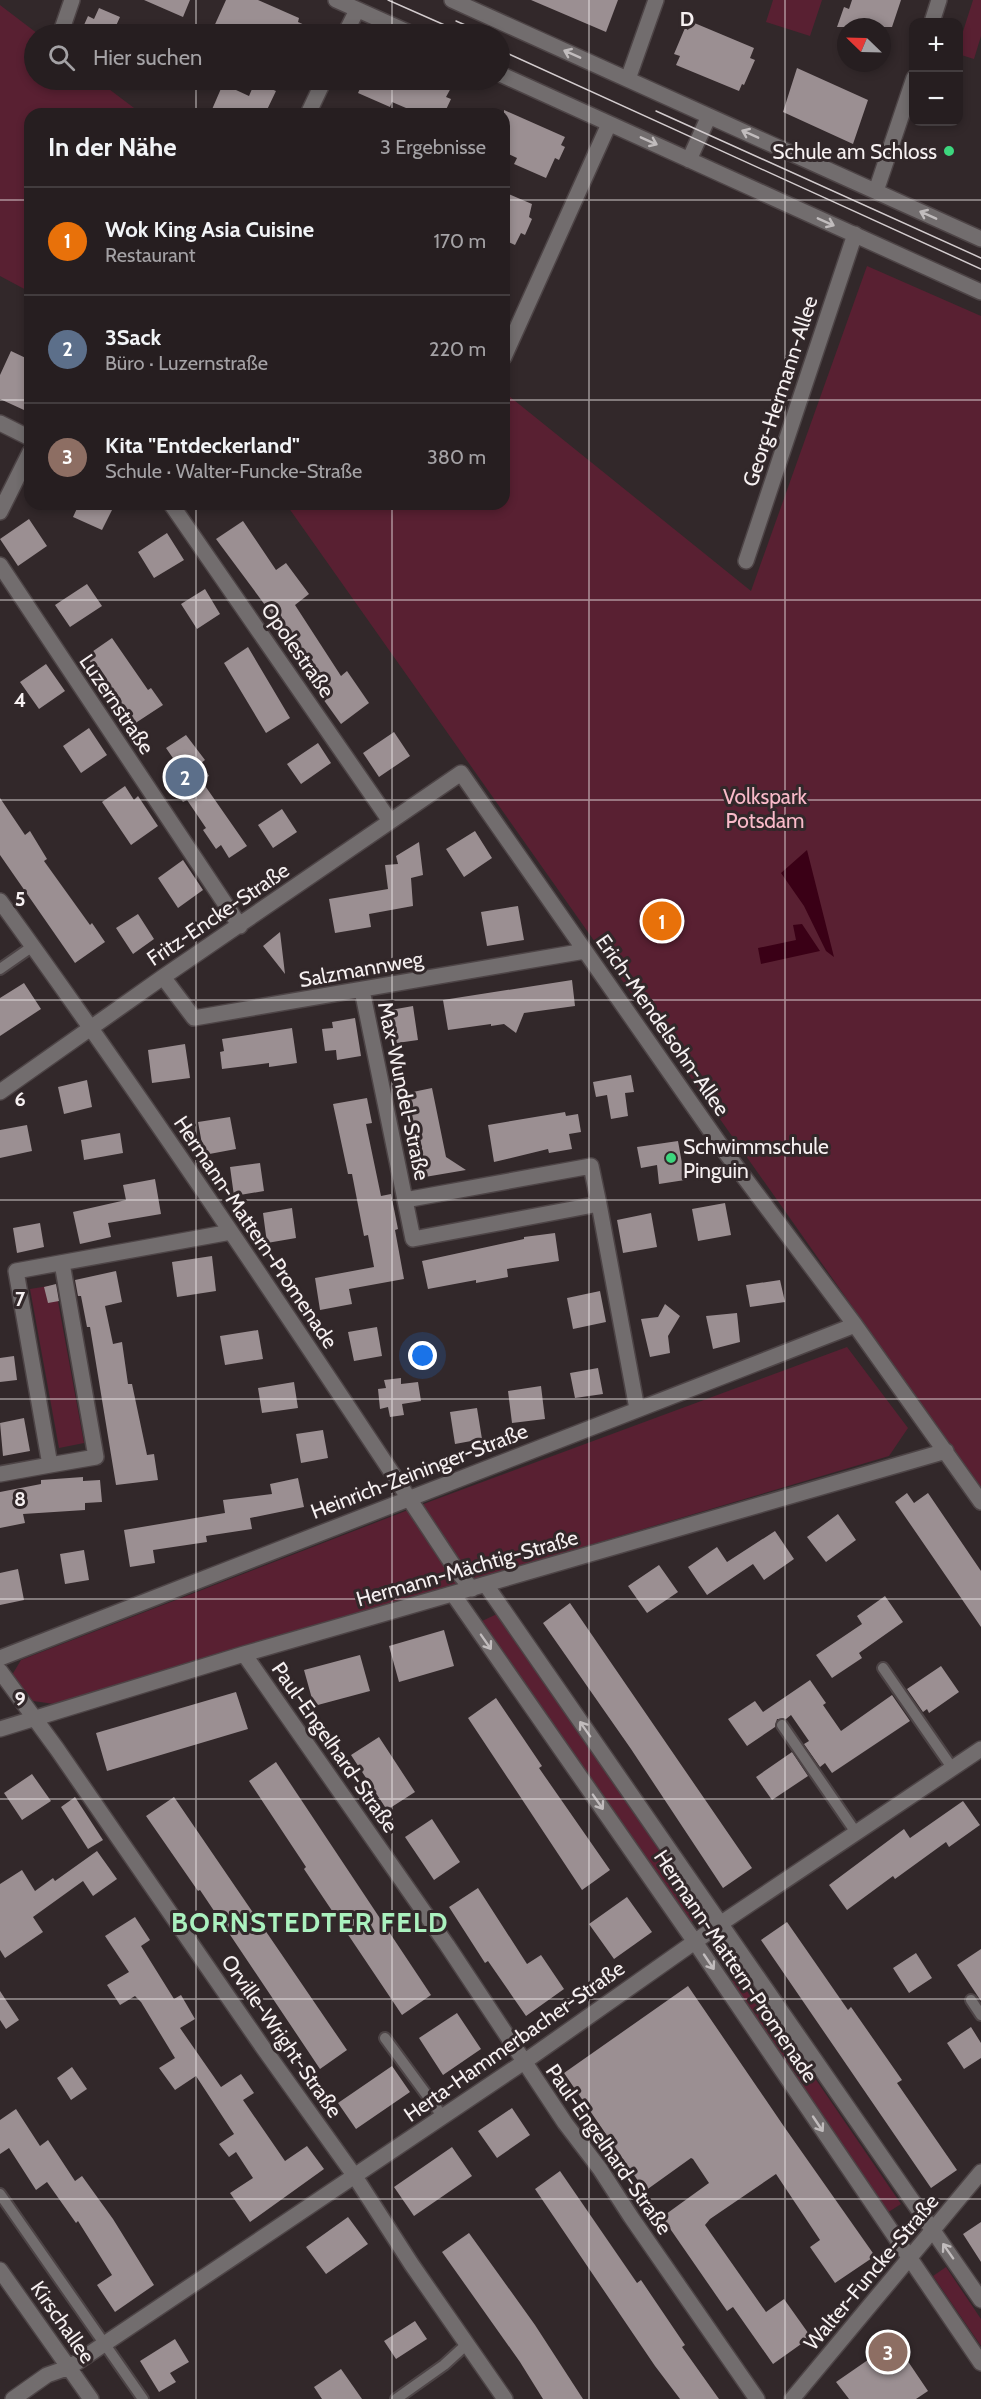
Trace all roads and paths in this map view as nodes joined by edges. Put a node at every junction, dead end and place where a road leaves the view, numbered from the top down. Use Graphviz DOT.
graph roads {
  1 [pos="72,0"];
  2 [pos="336,0"];
  3 [pos="452,0"];
  4 [pos="656,0"];
  5 [pos="939,0"];
  6 [pos="360,5"];
  7 [pos="933,18"];
  8 [pos="64,24"];
  9 [pos="350,24"];
  10 [pos="394,24"];
  11 [pos="505,24"];
  12 [pos="510,26"];
  13 [pos="510,78"];
  14 [pos="628,80"];
  15 [pos="319,90"];
  16 [pos="909,93"];
  17 [pos="311,108"];
  18 [pos="709,116"];
  19 [pos="609,123"];
  20 [pos="689,160"];
  21 [pos="876,192"];
  22 [pos="855,234"];
  23 [pos="981,238"];
  24 [pos="981,292"];
  25 [pos="510,344"];
  26 [pos="0,423"];
  27 [pos="24,435"];
  28 [pos="24,464"];
  29 [pos="175,510"];
  30 [pos="0,512"];
  31 [pos="746,561"];
  32 [pos="0,565"];
  33 [pos="461,773"];
  34 [pos="390,821"];
  35 [pos="0,902"];
  36 [pos="240,926"];
  37 [pos="33,946"];
  38 [pos="585,951"];
  39 [pos="0,969"];
  40 [pos="164,977"];
  41 [pos="362,990"];
  42 [pos="92,1027"];
  43 [pos="0,1092"];
  44 [pos="405,1200"];
  45 [pos="598,1204"];
  46 [pos="231,1232"];
  47 [pos="62,1263"];
  48 [pos="855,1325"];
  49 [pos="637,1409"];
  50 [pos="946,1451"];
  51 [pos="50,1465"];
  52 [pos="0,1474"];
  53 [pos="408,1498"];
  54 [pos="981,1502"];
  55 [pos="479,1587"];
  56 [pos="453,1594"];
  57 [pos="244,1654"];
  58 [pos="0,1658"];
  59 [pos="883,1668"];
  60 [pos="0,1671"];
  61 [pos="35,1719"];
  62 [pos="782,1725"];
  63 [pos="0,1729"];
  64 [pos="981,1749"];
  65 [pos="953,1769"];
  66 [pos="857,1834"];
  67 [pos="720,1924"];
  68 [pos="695,1942"];
  69 [pos="971,2000"];
  70 [pos="981,2015"];
  71 [pos="385,2038"];
  72 [pos="524,2062"];
  73 [pos="443,2117"];
  74 [pos="981,2172"];
  75 [pos="354,2175"];
  76 [pos="0,2194"];
  77 [pos="933,2230"];
  78 [pos="909,2259"];
  79 [pos="0,2270"];
  80 [pos="981,2300"];
  81 [pos="104,2344"];
  82 [pos="467,2344"];
  83 [pos="981,2363"];
  84 [pos="70,2367"];
  85 [pos="13,2399"];
  86 [pos="91,2399"];
  87 [pos="143,2399"];
  88 [pos="396,2399"];
  89 [pos="505,2399"];
  90 [pos="757,2399"];
  91 [pos="792,2399"];
  1 -- 8 [label="street"];
  2 -- 6 [label="street"];
  11 -- 3 [label="street, one-way"];
  4 -- 14 [label="street"];
  5 -- 7 [label="street"];
  6 -- 9 [label="street"];
  6 -- 10 [label="street"];
  14 -- 12 [label="street, one-way"];
  13 -- 19 [label="street"];
  14 -- 18 [label="street"];
  15 -- 17 [label="street"];
  16 -- 21 [label="street"];
  18 -- 20 [label="street"];
  21 -- 18 [label="street, one-way"];
  19 -- 20 [label="street, one-way"];
  19 -- 25 [label="street"];
  20 -- 22 [label="street, one-way"];
  23 -- 21 [label="street, one-way"];
  22 -- 24 [label="street"];
  22 -- 31 [label="street, Georg-Hermann-Allee"];
  26 -- 27 [label="street"];
  28 -- 30 [label="street"];
  29 -- 34 [label="street, Opolestraße"];
  32 -- 36 [label="street, Luzernstraße"];
  33 -- 34 [label="street, Fritz-Encke-Straße"];
  33 -- 38 [label="street, Erich-Mendelsohn-Allee"];
  34 -- 36 [label="street, Fritz-Encke-Straße"];
  35 -- 37 [label="street, Hermann-Mattern-Promenade"];
  36 -- 40 [label="street, Fritz-Encke-Straße"];
  37 -- 39 [label="lane"];
  37 -- 42 [label="street, Hermann-Mattern-Promenade"];
  38 -- 41 [label="street, Salzmannweg"];
  38 -- 48 [label="street, Erich-Mendelsohn-Allee"];
  40 -- 41 [label="street, Salzmannweg"];
  40 -- 42 [label="street, Fritz-Encke-Straße"];
  41 -- 44 [label="street, Max-Wundel-Straße"];
  42 -- 43 [label="street, Fritz-Encke-Straße"];
  42 -- 46 [label="street, Hermann-Mattern-Promenade"];
  44 -- 45 [label="street, Max-Wundel-Straße"];
  44 -- 45 [label="street, Max-Wundel-Straße"];
  45 -- 49 [label="street, Max-Wundel-Straße"];
  46 -- 47 [label="street"];
  46 -- 53 [label="street, Hermann-Mattern-Promenade"];
  47 -- 51 [label="street"];
  47 -- 51 [label="street"];
  48 -- 49 [label="street, Heinrich-Zeininger-Straße"];
  48 -- 50 [label="street, Erich-Mendelsohn-Allee"];
  49 -- 53 [label="street, Heinrich-Zeininger-Straße"];
  50 -- 54 [label="street, Erich-Mendelsohn-Allee"];
  50 -- 55 [label="street, Hermann-Mächtig-Straße"];
  51 -- 52 [label="street"];
  53 -- 55 [label="street, Hermann-Mattern-Promenade"];
  53 -- 58 [label="street, Heinrich-Zeininger-Straße"];
  55 -- 56 [label="street, Hermann-Mächtig-Straße"];
  67 -- 55 [label="street, Hermann-Mattern-Promenade, one-way"];
  56 -- 57 [label="street, Hermann-Mächtig-Straße"];
  56 -- 68 [label="street, Hermann-Mattern-Promenade, one-way"];
  57 -- 61 [label="street, Hermann-Mächtig-Straße"];
  57 -- 72 [label="street, Paul-Engelhard-Straße"];
  59 -- 65 [label="lane"];
  60 -- 61 [label="street, Orville-Wright-Straße"];
  61 -- 63 [label="street, Hermann-Mächtig-Straße"];
  61 -- 75 [label="street, Orville-Wright-Straße"];
  62 -- 66 [label="lane"];
  64 -- 65 [label="street, Herta-Hammerbacher-Straße"];
  65 -- 66 [label="street, Herta-Hammerbacher-Straße"];
  66 -- 67 [label="street, Herta-Hammerbacher-Straße"];
  67 -- 68 [label="street, Herta-Hammerbacher-Straße"];
  67 -- 77 [label="street, Hermann-Mattern-Promenade"];
  68 -- 72 [label="street, Herta-Hammerbacher-Straße"];
  68 -- 78 [label="street, Hermann-Mattern-Promenade, one-way"];
  69 -- 70 [label="lane"];
  71 -- 73 [label="lane"];
  72 -- 73 [label="street, Herta-Hammerbacher-Straße"];
  72 -- 90 [label="street, Paul-Engelhard-Straße"];
  73 -- 75 [label="street, Herta-Hammerbacher-Straße"];
  74 -- 77 [label="street, Walter-Funcke-Straße"];
  75 -- 81 [label="street, Herta-Hammerbacher-Straße"];
  75 -- 82 [label="street, Orville-Wright-Straße"];
  76 -- 81 [label="lane"];
  77 -- 78 [label="street, Walter-Funcke-Straße"];
  80 -- 77 [label="street, Hermann-Mattern-Promenade, one-way"];
  78 -- 83 [label="street, Hermann-Mattern-Promenade"];
  78 -- 91 [label="street, Walter-Funcke-Straße"];
  79 -- 84 [label="street, Kirschallee"];
  81 -- 84 [label="street, Herta-Hammerbacher-Straße"];
  81 -- 87 [label="lane"];
  82 -- 88 [label="lane"];
  82 -- 89 [label="street, Orville-Wright-Straße"];
  84 -- 85 [label="street, Herta-Hammerbacher-Straße"];
  84 -- 86 [label="street, Kirschallee"];
}
